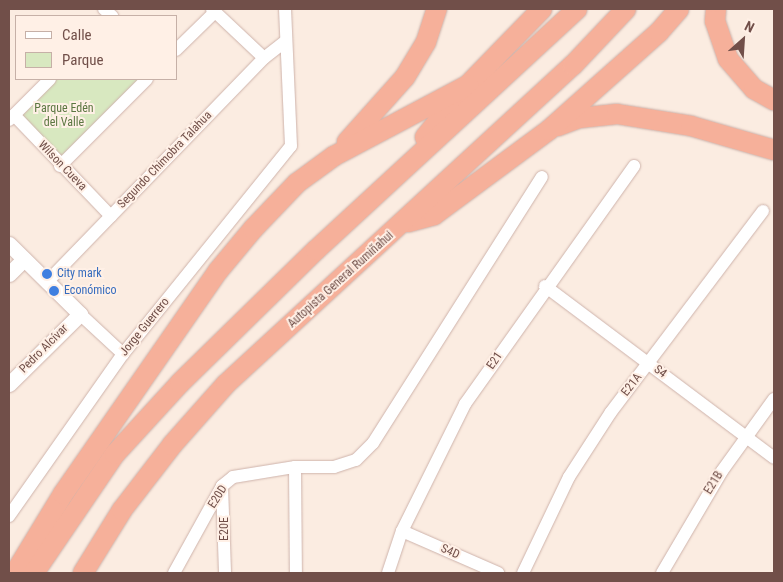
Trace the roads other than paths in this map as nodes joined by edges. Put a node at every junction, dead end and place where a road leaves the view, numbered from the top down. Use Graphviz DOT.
graph roads {
  1 [pos="285,9"];
  2 [pos="437,9"];
  3 [pos="542,9"];
  4 [pos="577,9"];
  5 [pos="626,9"];
  6 [pos="679,9"];
  7 [pos="716,9"];
  8 [pos="214,10"];
  9 [pos="286,41"];
  10 [pos="178,48"];
  11 [pos="264,58"];
  12 [pos="49,80"];
  13 [pos="145,80"];
  14 [pos="468,85"];
  15 [pos="774,100"];
  16 [pos="11,118"];
  17 [pos="549,130"];
  18 [pos="774,150"];
  19 [pos="334,156"];
  20 [pos="60,166"];
  21 [pos="634,166"];
  22 [pos="542,177"];
  23 [pos="381,190"];
  24 [pos="763,211"];
  25 [pos="111,216"];
  26 [pos="403,223"];
  27 [pos="9,244"];
  28 [pos="24,259"];
  29 [pos="9,274"];
  30 [pos="47,282"];
  31 [pos="546,286"];
  32 [pos="80,314"];
  33 [pos="123,354"];
  34 [pos="648,364"];
  35 [pos="9,384"];
  36 [pos="774,399"];
  37 [pos="746,437"];
  38 [pos="774,458"];
  39 [pos="295,467"];
  40 [pos="222,486"];
  41 [pos="9,516"];
  42 [pos="402,531"];
  43 [pos="19,568"];
  44 [pos="83,573"];
  45 [pos="174,573"];
  46 [pos="225,573"];
  47 [pos="296,573"];
  48 [pos="388,573"];
  49 [pos="498,573"];
  50 [pos="523,573"];
  51 [pos="662,573"];
  1 -- 9 [label="street"];
  2 -- 19 [label="highway"];
  3 -- 14 [label="highway"];
  4 -- 23 [label="highway"];
  5 -- 26 [label="highway, Autopista General Rumiñahui"];
  6 -- 17 [label="highway"];
  7 -- 15 [label="highway"];
  8 -- 10 [label="street"];
  8 -- 11 [label="street"];
  9 -- 11 [label="street, Segundo Chimobra Talahua"];
  9 -- 33 [label="street, Jorge Guerrero"];
  11 -- 25 [label="street, Segundo Chimobra Talahua"];
  12 -- 16 [label="street"];
  13 -- 20 [label="street"];
  14 -- 19 [label="highway"];
  14 -- 23 [label="highway"];
  16 -- 20 [label="street, Wilson Cueva"];
  17 -- 18 [label="highway"];
  17 -- 26 [label="highway"];
  19 -- 43 [label="highway"];
  20 -- 25 [label="street, Wilson Cueva"];
  21 -- 31 [label="street, E21"];
  22 -- 39 [label="street, E20D"];
  23 -- 43 [label="highway"];
  24 -- 34 [label="street, E21A"];
  25 -- 30 [label="street, Segundo Chimobra Talahua"];
  26 -- 44 [label="highway, Autopista General Rumiñahui"];
  27 -- 28 [label="street"];
  28 -- 29 [label="street"];
  28 -- 30 [label="street"];
  30 -- 32 [label="street"];
  31 -- 34 [label="street, S4"];
  31 -- 42 [label="street, E21"];
  32 -- 33 [label="street"];
  32 -- 35 [label="street, Pedro Alcívar"];
  33 -- 41 [label="street, Jorge Guerrero"];
  34 -- 37 [label="street, S4"];
  34 -- 50 [label="street, E21A"];
  36 -- 37 [label="street, E21B"];
  37 -- 38 [label="street, S4"];
  37 -- 51 [label="street, E21B"];
  39 -- 40 [label="street, E20D"];
  39 -- 47 [label="street"];
  40 -- 45 [label="street, E20D"];
  40 -- 46 [label="street, E20E"];
  42 -- 48 [label="street, E21"];
  42 -- 49 [label="street, S4D"];
}
